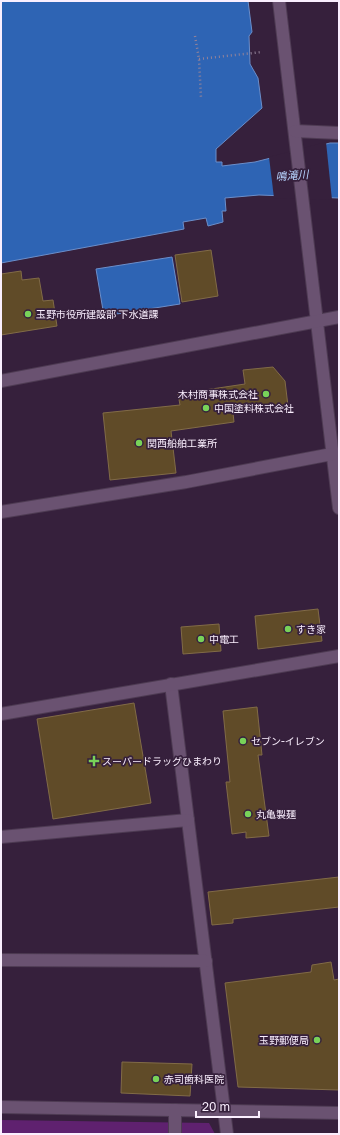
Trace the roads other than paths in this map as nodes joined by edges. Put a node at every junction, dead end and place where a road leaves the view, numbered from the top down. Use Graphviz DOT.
graph roads {
  1 [pos="279,1"];
  2 [pos="295,131"];
  3 [pos="339,133"];
  4 [pos="339,317"];
  5 [pos="317,322"];
  6 [pos="1,381"];
  7 [pos="332,454"];
  8 [pos="339,508"];
  9 [pos="1,512"];
  10 [pos="339,656"];
  11 [pos="171,684"];
  12 [pos="1,714"];
  13 [pos="188,820"];
  14 [pos="1,837"];
  15 [pos="1,960"];
  16 [pos="206,961"];
  17 [pos="1,1107"];
  18 [pos="175,1110"];
  19 [pos="224,1111"];
  20 [pos="339,1113"];
  21 [pos="175,1134"];
  22 [pos="227,1134"];
  1 -- 2 [label="street"];
  2 -- 3 [label="street"];
  2 -- 5 [label="street"];
  4 -- 5 [label="street"];
  5 -- 6 [label="street"];
  5 -- 7 [label="street"];
  7 -- 8 [label="street"];
  7 -- 9 [label="street"];
  10 -- 11 [label="street"];
  11 -- 12 [label="street"];
  11 -- 13 [label="street"];
  13 -- 14 [label="street"];
  13 -- 16 [label="street"];
  15 -- 16 [label="street"];
  16 -- 19 [label="street"];
  17 -- 18 [label="street"];
  18 -- 19 [label="street"];
  18 -- 21 [label="street"];
  19 -- 20 [label="street"];
  19 -- 22 [label="street"];
}
